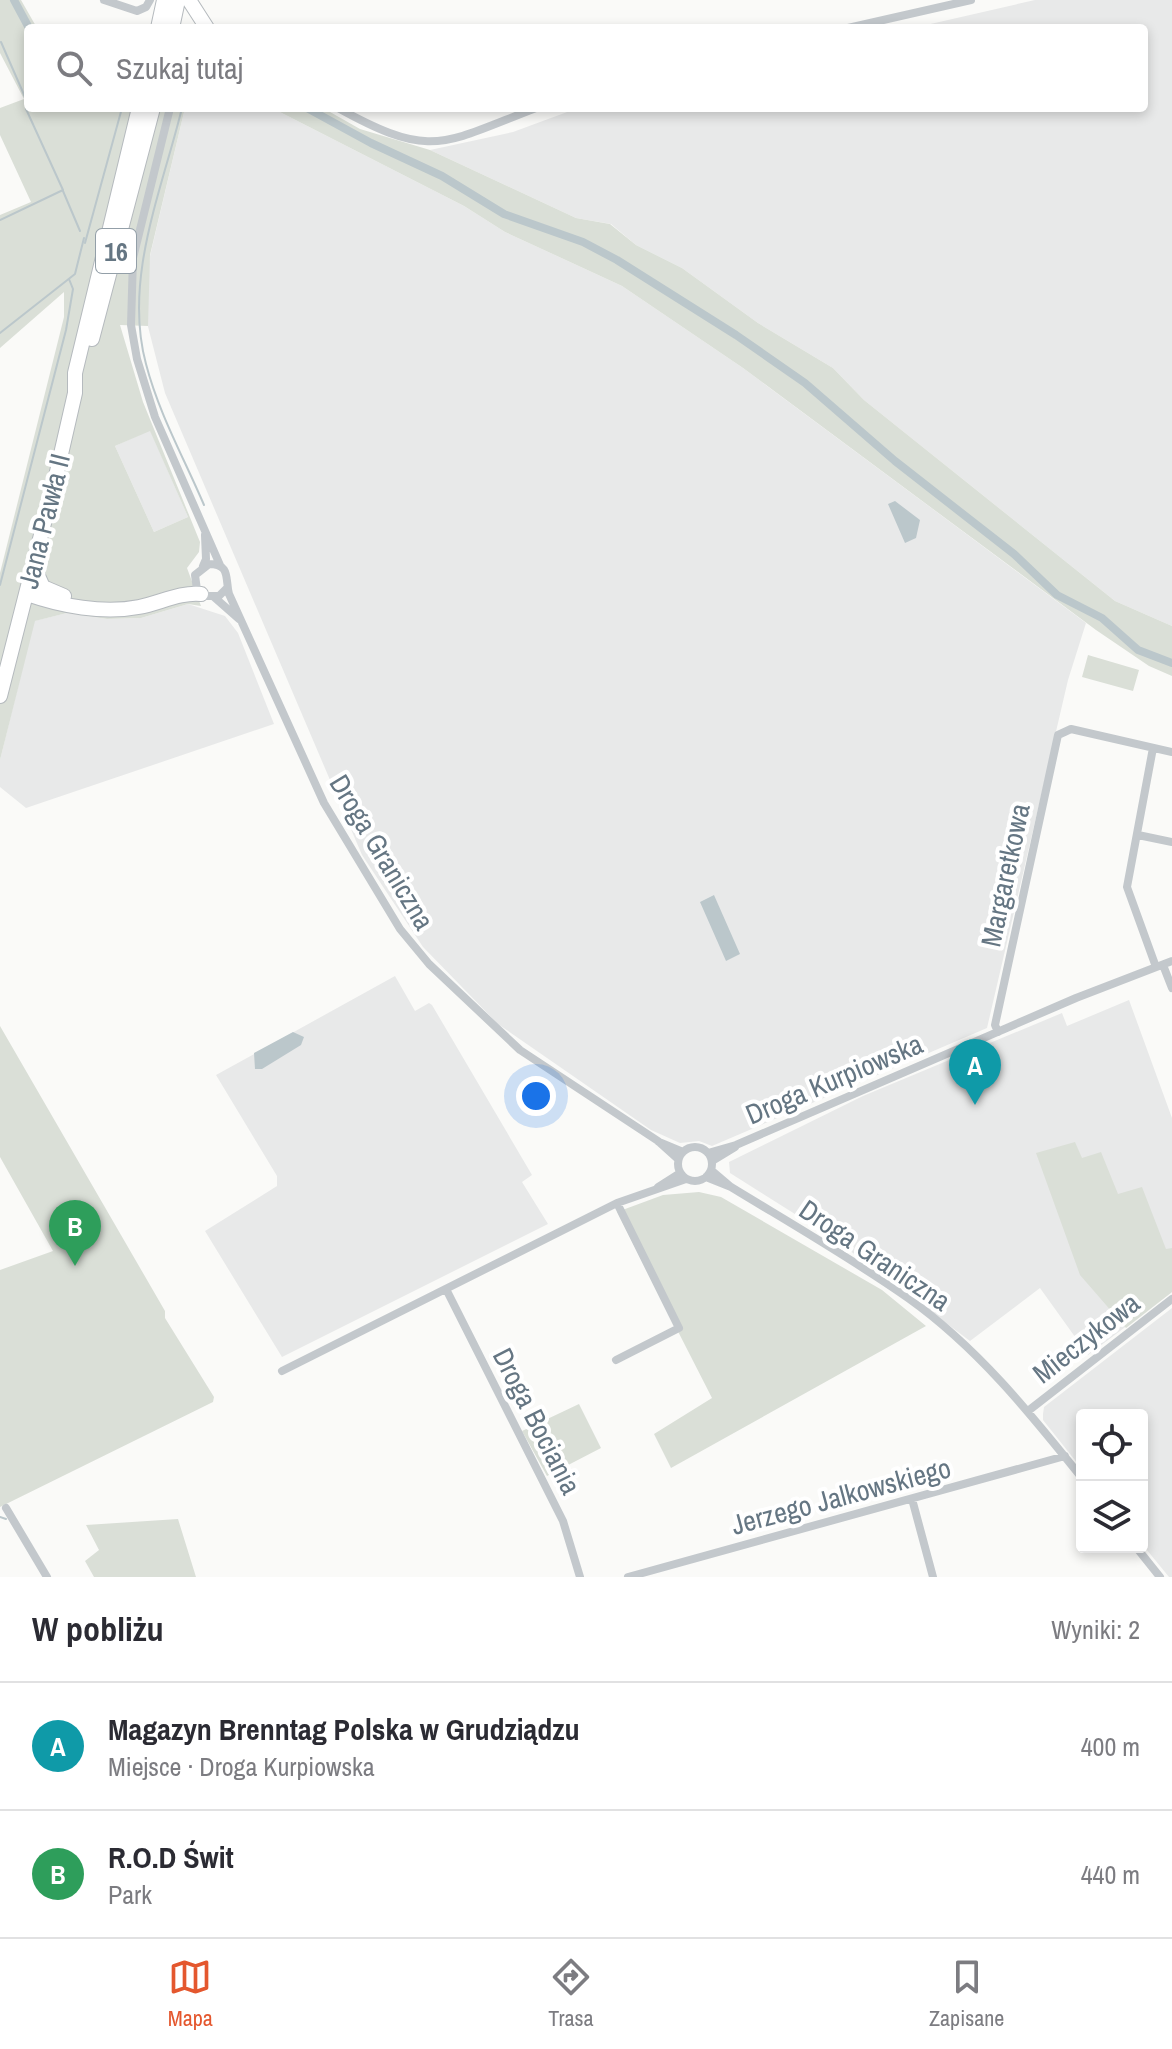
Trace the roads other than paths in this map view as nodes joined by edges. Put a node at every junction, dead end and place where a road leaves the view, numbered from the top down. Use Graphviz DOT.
graph roads {
  1 [pos="104,0"];
  2 [pos="150,0"];
  3 [pos="164,0"];
  4 [pos="178,0"];
  5 [pos="189,0"];
  6 [pos="971,0"];
  7 [pos="159,24"];
  8 [pos="173,24"];
  9 [pos="204,24"];
  10 [pos="866,24"];
  11 [pos="138,112"];
  12 [pos="152,112"];
  13 [pos="169,112"];
  14 [pos="345,112"];
  15 [pos="525,112"];
  16 [pos="75,393"];
  17 [pos="204,526"];
  18 [pos="203,566"];
  19 [pos="220,566"];
  20 [pos="34,567"];
  21 [pos="195,579"];
  22 [pos="227,588"];
  23 [pos="27,594"];
  24 [pos="208,596"];
  25 [pos="160,600"];
  26 [pos="95,608"];
  27 [pos="244,625"];
  28 [pos="0,696"];
  29 [pos="1153,748"];
  30 [pos="1172,752"];
  31 [pos="1138,835"];
  32 [pos="1172,842"];
  33 [pos="1164,964"];
  34 [pos="1172,988"];
  35 [pos="998,1032"];
  36 [pos="680,1156"];
  37 [pos="709,1165"];
  38 [pos="683,1176"];
  39 [pos="617,1203"];
  40 [pos="446,1289"];
  41 [pos="1172,1299"];
  42 [pos="616,1360"];
  43 [pos="282,1371"];
  44 [pos="1028,1411"];
  45 [pos="1065,1456"];
  46 [pos="1076,1470"];
  47 [pos="912,1499"];
  48 [pos="6,1508"];
  49 [pos="1141,1553"];
  50 [pos="47,1577"];
  51 [pos="580,1577"];
  52 [pos="628,1577"];
  53 [pos="933,1577"];
  54 [pos="1160,1577"];
  1 -- 2 [label="street"];
  3 -- 7 [label="main road"];
  4 -- 8 [label="main road"];
  5 -- 9 [label="main road"];
  6 -- 10 [label="street"];
  11 -- 16 [label="main road, Jana Pawła II / 16"];
  12 -- 16 [label="main road, Jana Pawła II / 16"];
  13 -- 17 [label="street"];
  14 -- 15 [label="street"];
  16 -- 20 [label="main road, Jana Pawła II / 16"];
  17 -- 18 [label="street"];
  17 -- 19 [label="street"];
  18 -- 19 [label="street"];
  18 -- 21 [label="street"];
  19 -- 22 [label="street"];
  20 -- 23 [label="main road, Jana Pawła II / 16"];
  20 -- 26 [label="main road"];
  21 -- 24 [label="street"];
  21 -- 25 [label="main road"];
  22 -- 24 [label="street"];
  22 -- 27 [label="street, Droga Graniczna"];
  23 -- 26 [label="main road"];
  23 -- 28 [label="main road, Jana Pawła II / 16"];
  24 -- 25 [label="main road"];
  24 -- 27 [label="street, Droga Graniczna"];
  25 -- 26 [label="main road"];
  27 -- 36 [label="street, Droga Graniczna"];
  29 -- 30 [label="street"];
  29 -- 31 [label="street"];
  29 -- 35 [label="street, Margaretkowa"];
  31 -- 32 [label="street"];
  31 -- 33 [label="street"];
  33 -- 34 [label="street"];
  33 -- 35 [label="street, Droga Kurpiowska"];
  35 -- 37 [label="street, Droga Kurpiowska"];
  36 -- 37 [label="street"];
  36 -- 38 [label="street"];
  37 -- 38 [label="street"];
  37 -- 44 [label="street, Droga Graniczna"];
  38 -- 39 [label="street"];
  39 -- 40 [label="street"];
  39 -- 42 [label="street"];
  40 -- 43 [label="street"];
  40 -- 51 [label="street, Droga Bociania"];
  41 -- 44 [label="street, Mieczykowa"];
  44 -- 45 [label="street, Droga Graniczna"];
  45 -- 46 [label="street, Droga Graniczna"];
  45 -- 47 [label="street, Jerzego Jalkowskiego"];
  47 -- 52 [label="street, Jerzego Jalkowskiego"];
  47 -- 53 [label="street"];
  48 -- 50 [label="street"];
  49 -- 54 [label="street"];
}
